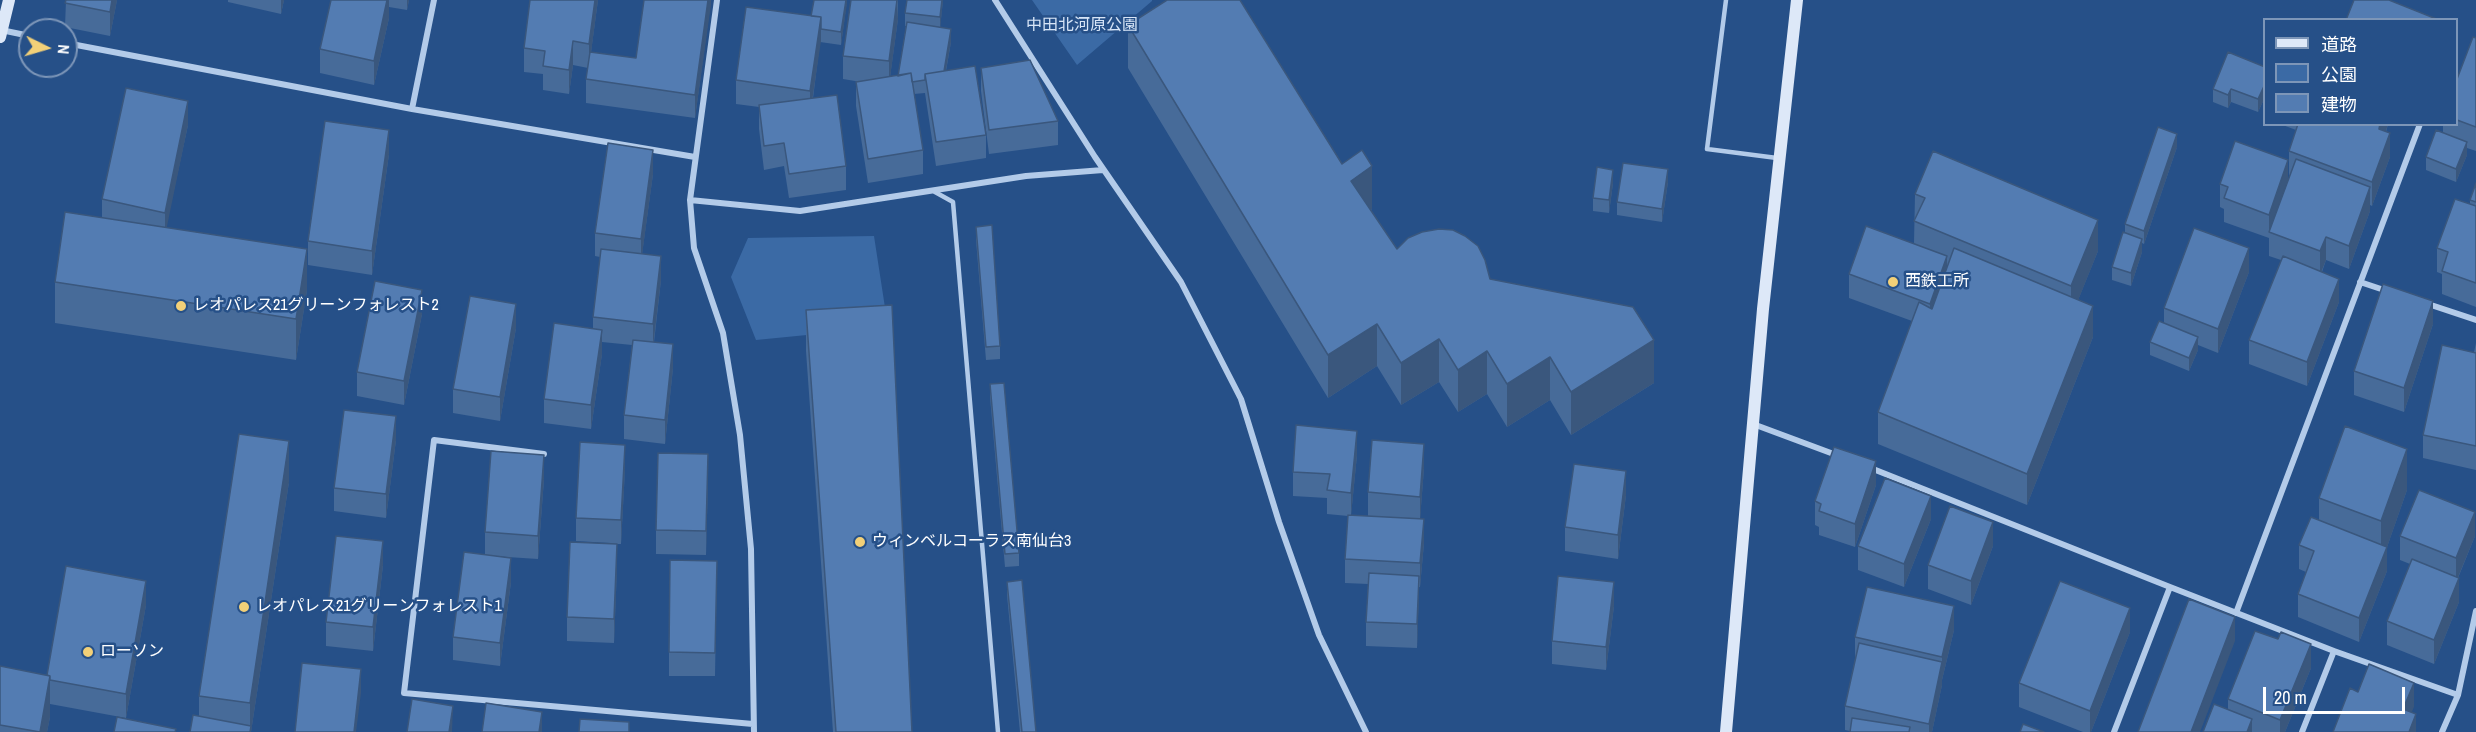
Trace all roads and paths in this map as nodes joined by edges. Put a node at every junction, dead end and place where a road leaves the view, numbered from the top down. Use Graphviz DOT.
graph roads {
  1 [pos="9,0"];
  2 [pos="434,0"];
  3 [pos="717,0"];
  4 [pos="995,0"];
  5 [pos="1726,0"];
  6 [pos="1797,0"];
  7 [pos="1,34"];
  8 [pos="18,35"];
  9 [pos="78,45"];
  10 [pos="412,109"];
  11 [pos="2419,126"];
  12 [pos="695,157"];
  13 [pos="1780,158"];
  14 [pos="1103,170"];
  15 [pos="935,192"];
  16 [pos="690,200"];
  17 [pos="2360,282"];
  18 [pos="2392,292"];
  19 [pos="2413,299"];
  20 [pos="2476,320"];
  21 [pos="1753,424"];
  22 [pos="544,454"];
  23 [pos="1847,459"];
  24 [pos="1858,463"];
  25 [pos="2170,587"];
  26 [pos="2476,611"];
  27 [pos="2236,613"];
  28 [pos="2334,651"];
  29 [pos="2458,695"];
  30 [pos="753,724"];
  31 [pos="754,732"];
  32 [pos="998,732"];
  33 [pos="1366,732"];
  34 [pos="1726,732"];
  35 [pos="2114,732"];
  36 [pos="2302,732"];
  37 [pos="2442,732"];
  1 -- 7 [label="street"];
  2 -- 10 [label="street"];
  3 -- 12 [label="street"];
  4 -- 14 [label="street"];
  5 -- 13 [label="lane"];
  6 -- 13 [label="street"];
  7 -- 8 [label="street"];
  9 -- 10 [label="street"];
  10 -- 12 [label="street"];
  11 -- 17 [label="street"];
  12 -- 16 [label="street"];
  13 -- 21 [label="street"];
  14 -- 15 [label="street"];
  14 -- 33 [label="street"];
  15 -- 16 [label="street"];
  15 -- 32 [label="lane"];
  16 -- 30 [label="street"];
  17 -- 18 [label="street"];
  17 -- 27 [label="street"];
  19 -- 20 [label="street"];
  21 -- 23 [label="street"];
  21 -- 34 [label="street"];
  22 -- 30 [label="street"];
  24 -- 25 [label="street"];
  25 -- 27 [label="street"];
  25 -- 35 [label="street"];
  26 -- 29 [label="street"];
  27 -- 28 [label="street"];
  28 -- 29 [label="street"];
  28 -- 36 [label="street"];
  29 -- 37 [label="street"];
  30 -- 31 [label="street"];
}
